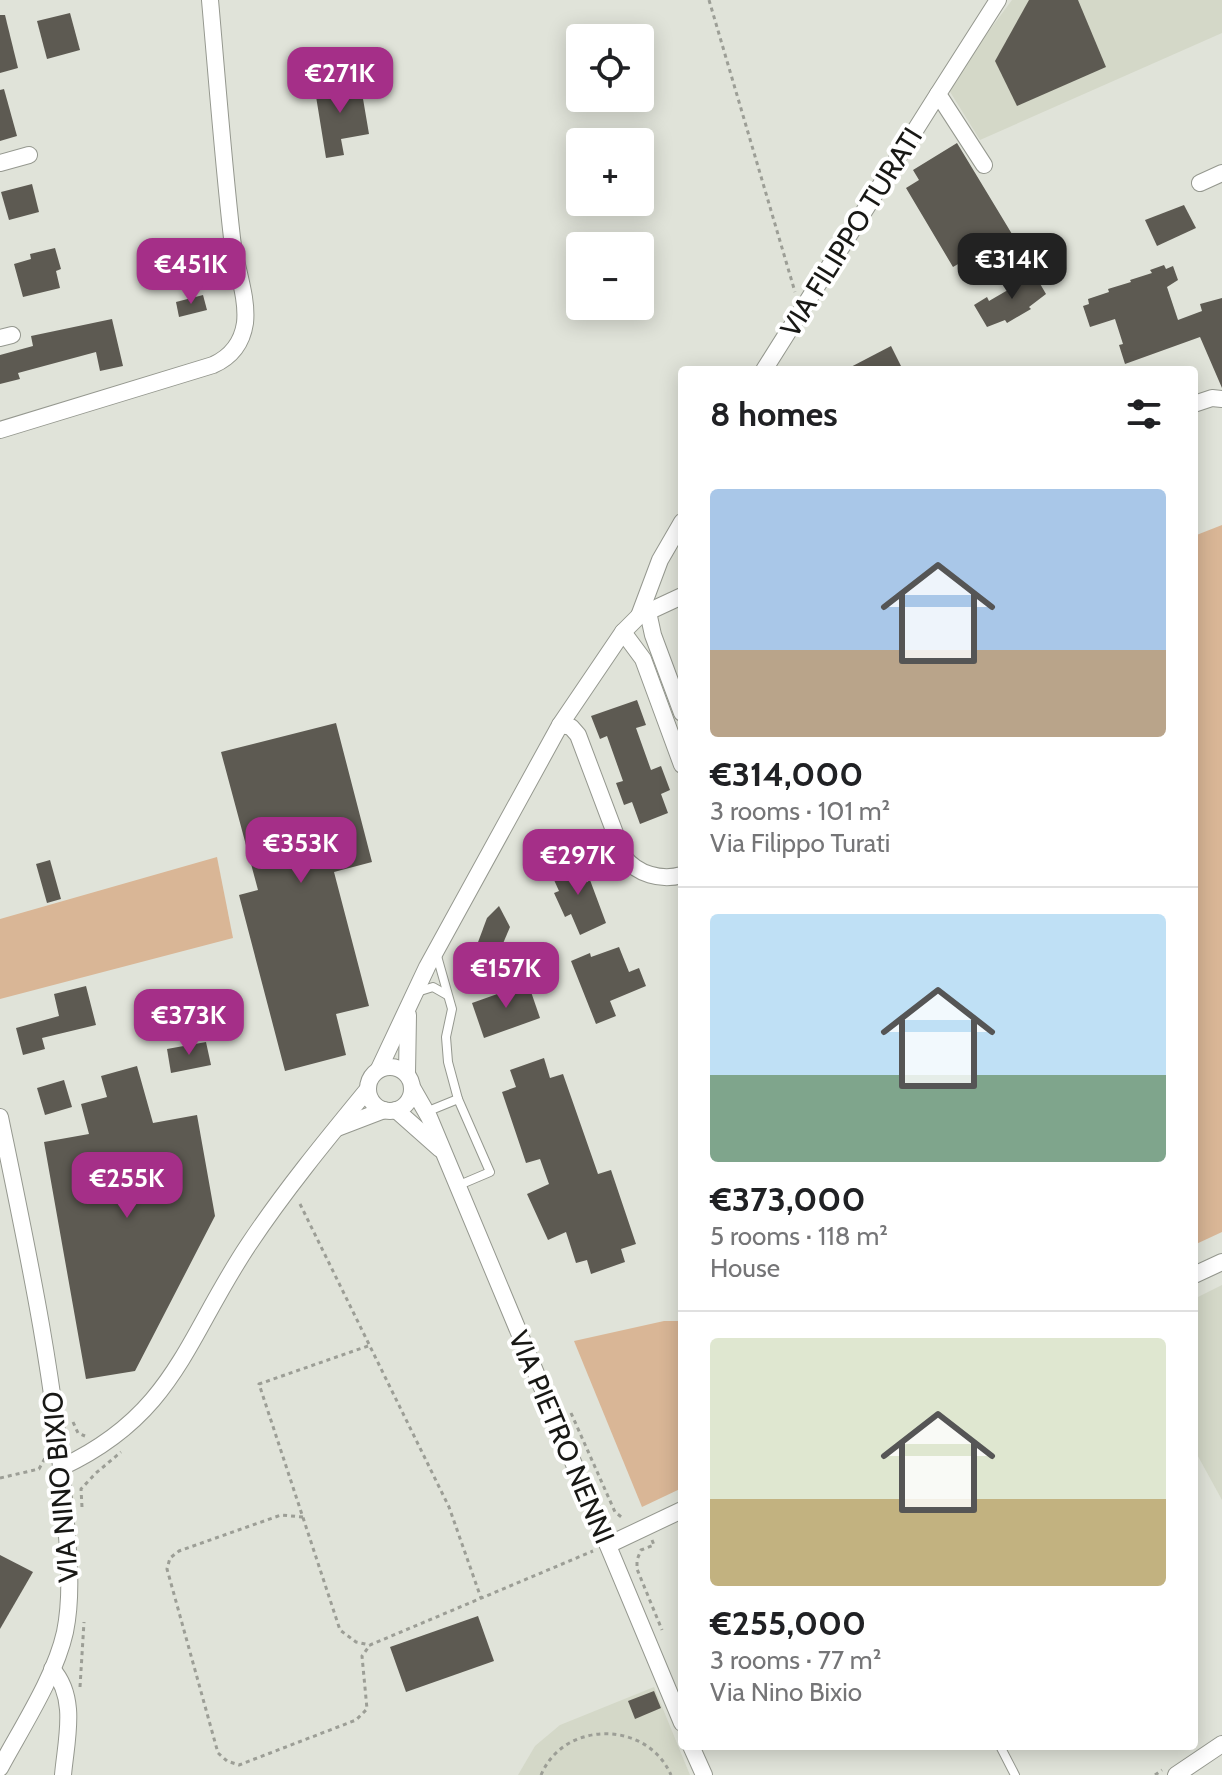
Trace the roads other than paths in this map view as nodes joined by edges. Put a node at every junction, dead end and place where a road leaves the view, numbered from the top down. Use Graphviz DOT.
graph roads {
  1 [pos="210,0"];
  2 [pos="998,0"];
  3 [pos="938,94"];
  4 [pos="29,155"];
  5 [pos="0,163"];
  6 [pos="984,165"];
  7 [pos="1222,173"];
  8 [pos="1200,183"];
  9 [pos="766,366"];
  10 [pos="1222,399"];
  11 [pos="1198,403"];
  12 [pos="0,430"];
  13 [pos="678,529"];
  14 [pos="678,598"];
  15 [pos="644,614"];
  16 [pos="623,632"];
  17 [pos="678,702"];
  18 [pos="560,725"];
  19 [pos="678,754"];
  20 [pos="678,875"];
  21 [pos="436,951"];
  22 [pos="447,995"];
  23 [pos="411,1003"];
  24 [pos="379,1069"];
  25 [pos="410,1081"];
  26 [pos="368,1089"];
  27 [pos="458,1099"];
  28 [pos="390,1110"];
  29 [pos="426,1112"];
  30 [pos="0,1117"];
  31 [pos="336,1129"];
  32 [pos="442,1151"];
  33 [pos="456,1186"];
  34 [pos="1222,1262"];
  35 [pos="1198,1273"];
  36 [pos="62,1467"];
  37 [pos="678,1512"];
  38 [pos="608,1545"];
  39 [pos="52,1669"];
  40 [pos="678,1713"];
  41 [pos="1222,1744"];
  42 [pos="693,1750"];
  43 [pos="1002,1750"];
  44 [pos="0,1768"];
  45 [pos="63,1775"];
  46 [pos="704,1775"];
  47 [pos="1015,1775"];
  48 [pos="1176,1775"];
  1 -- 12 [label="street"];
  2 -- 3 [label="street, VIA FILIPPO TURATI"];
  3 -- 6 [label="street, VIA FILIPPO TURATI"];
  3 -- 9 [label="street, VIA FILIPPO TURATI"];
  4 -- 5 [label="street"];
  7 -- 8 [label="street"];
  10 -- 11 [label="street"];
  13 -- 15 [label="street"];
  14 -- 15 [label="street"];
  15 -- 16 [label="street"];
  15 -- 17 [label="street"];
  16 -- 18 [label="street"];
  16 -- 19 [label="street"];
  18 -- 20 [label="street"];
  18 -- 21 [label="street"];
  21 -- 22 [label="lane"];
  21 -- 23 [label="street"];
  22 -- 23 [label="lane"];
  22 -- 27 [label="lane"];
  23 -- 24 [label="street"];
  23 -- 25 [label="street"];
  24 -- 25 [label="street"];
  24 -- 26 [label="street"];
  25 -- 28 [label="street"];
  25 -- 29 [label="street, VIA PIETRO NENNI"];
  26 -- 28 [label="street"];
  26 -- 31 [label="street"];
  27 -- 29 [label="lane"];
  27 -- 33 [label="lane"];
  28 -- 31 [label="street"];
  28 -- 32 [label="street, VIA PIETRO NENNI"];
  29 -- 32 [label="street, VIA PIETRO NENNI"];
  30 -- 36 [label="street, VIA NINO BIXIO"];
  31 -- 36 [label="street"];
  32 -- 33 [label="street, VIA PIETRO NENNI"];
  33 -- 38 [label="street, VIA PIETRO NENNI"];
  34 -- 35 [label="street"];
  36 -- 39 [label="street, VIA NINO BIXIO"];
  37 -- 38 [label="street"];
  38 -- 40 [label="street, VIA PIETRO NENNI"];
  39 -- 44 [label="street, VIA NINO BIXIO"];
  39 -- 45 [label="street"];
  41 -- 48 [label="street"];
  42 -- 46 [label="street"];
  43 -- 47 [label="lane"];
}
